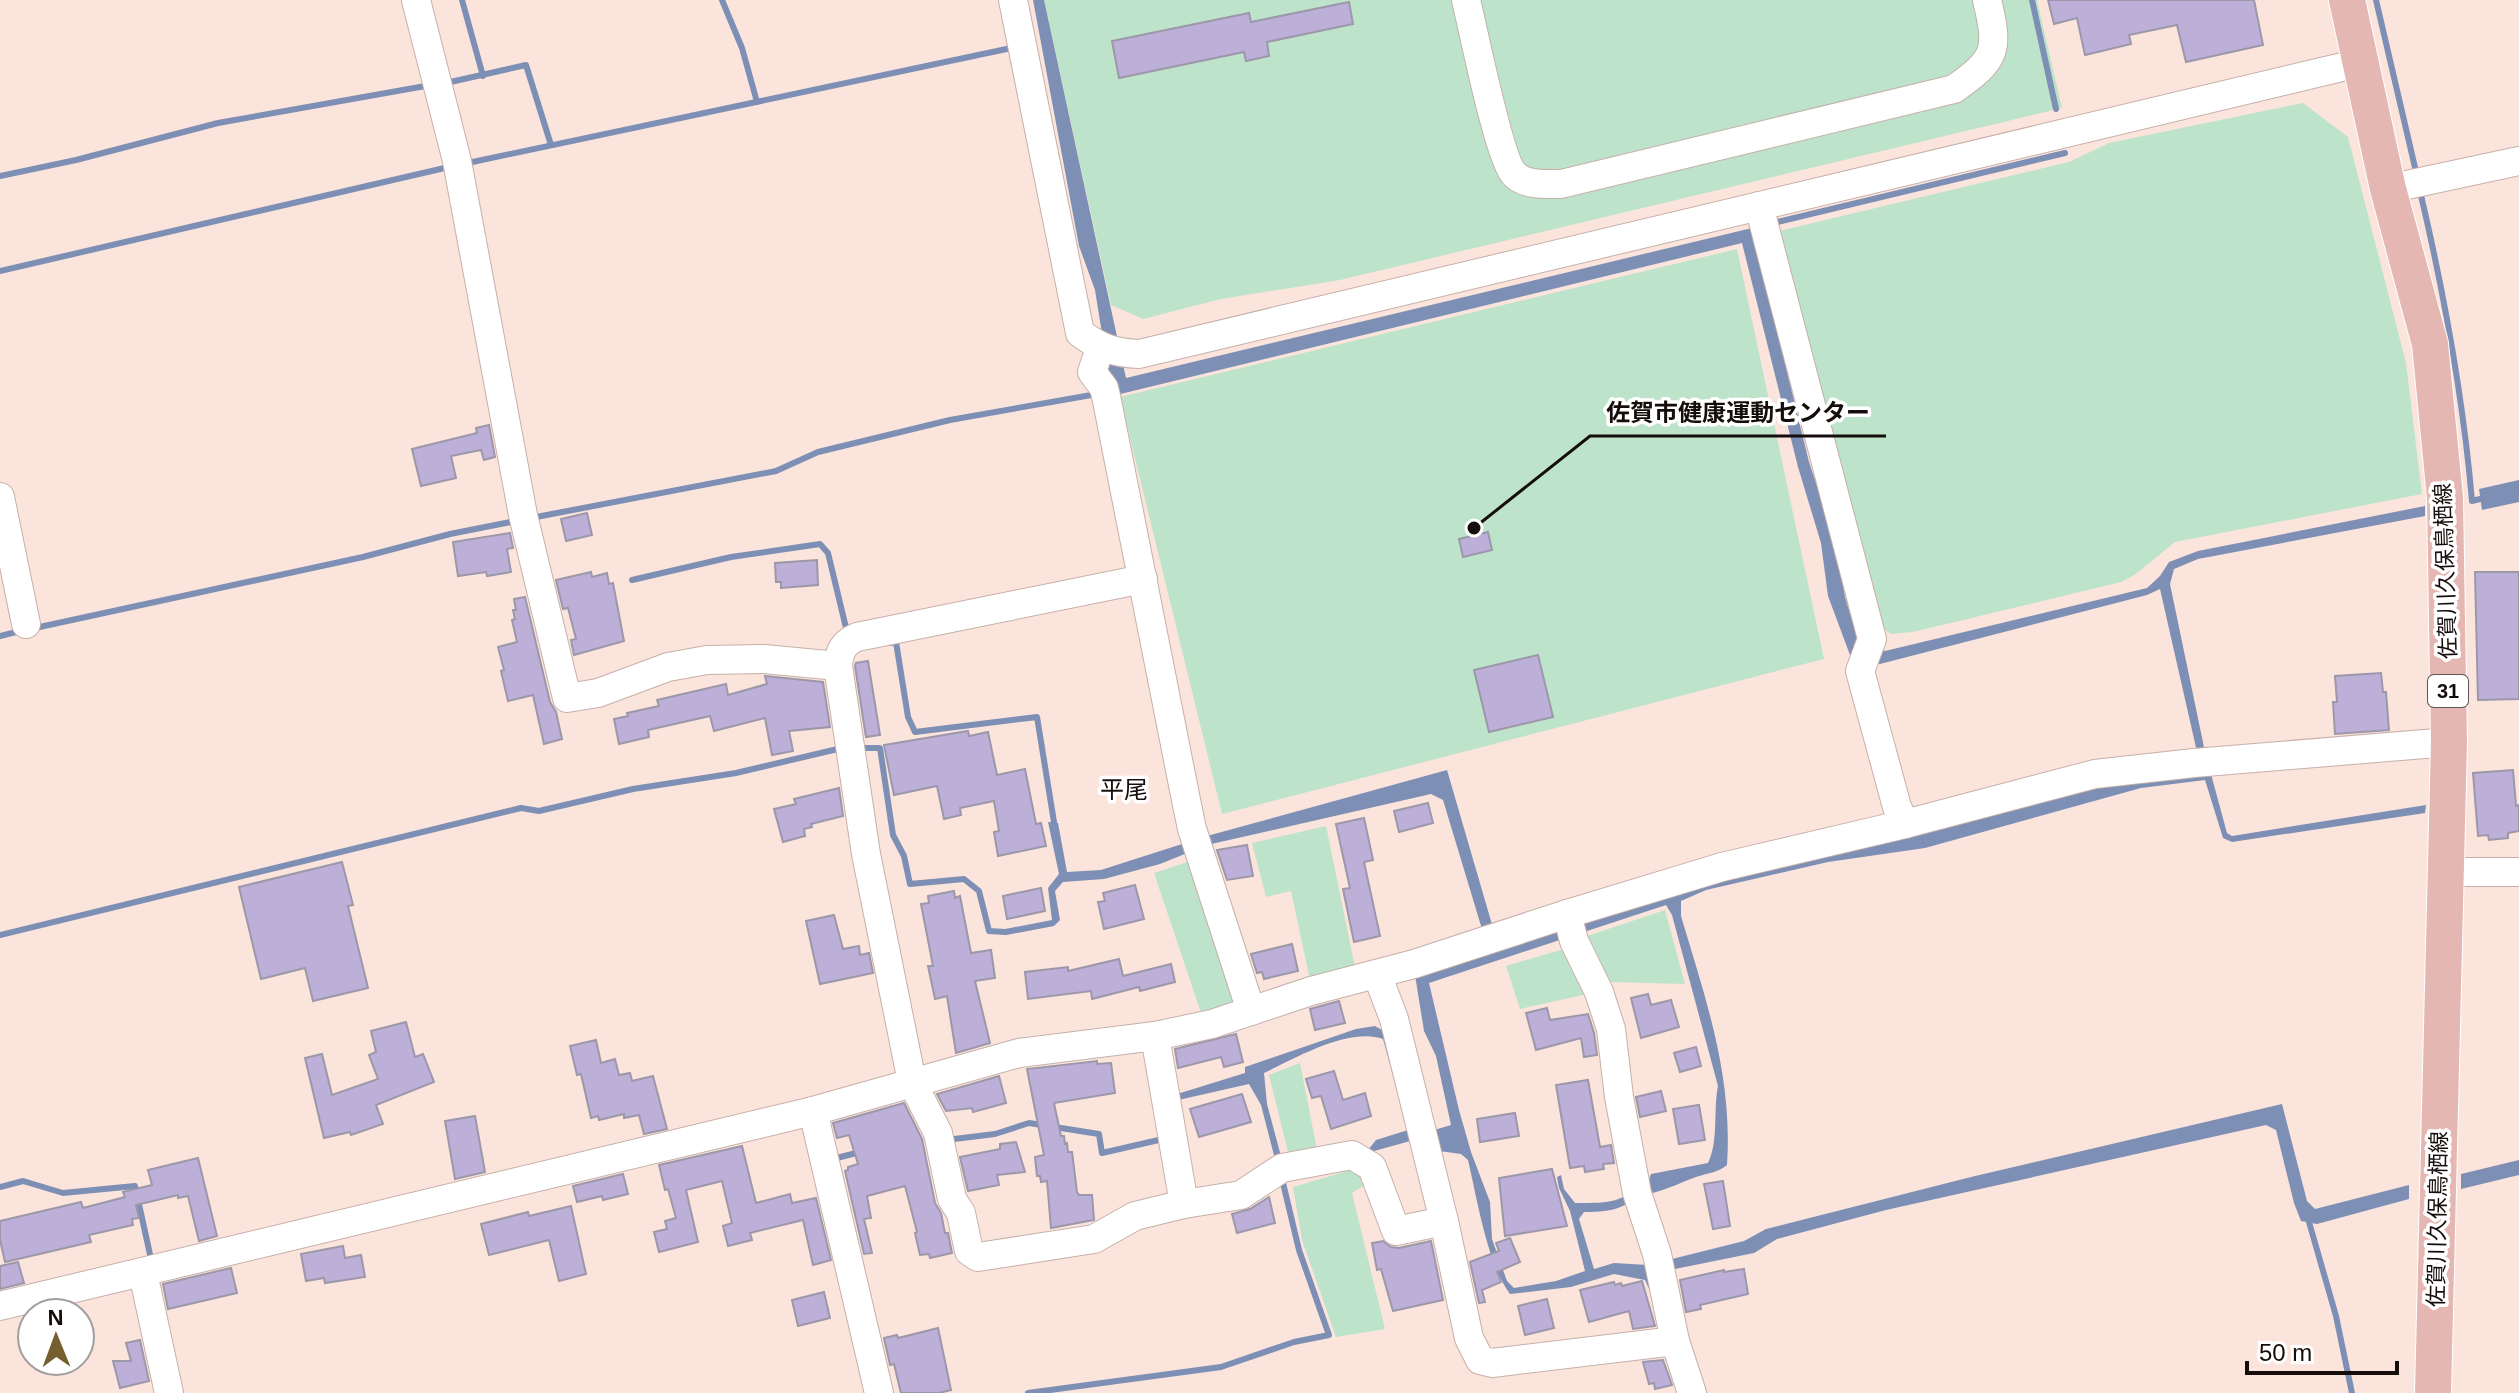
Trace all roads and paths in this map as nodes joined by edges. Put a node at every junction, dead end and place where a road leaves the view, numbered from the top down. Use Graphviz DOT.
graph roads {
  1 [pos="416,0"];
  2 [pos="1013,0"];
  3 [pos="1466,0"];
  4 [pos="1987,0"];
  5 [pos="2347,0"];
  6 [pos="2359,63"];
  7 [pos="2519,161"];
  8 [pos="2408,185"];
  9 [pos="1763,218"];
  10 [pos="1100,348"];
  11 [pos="0,497"];
  12 [pos="1143,579"];
  13 [pos="16,619"];
  14 [pos="847,649"];
  15 [pos="2449,742"];
  16 [pos="1905,824"];
  17 [pos="2446,872"];
  18 [pos="2519,872"];
  19 [pos="1570,927"];
  20 [pos="1377,974"];
  21 [pos="1251,1011"];
  22 [pos="1155,1036"];
  23 [pos="912,1082"];
  24 [pos="813,1111"];
  25 [pos="1184,1204"];
  26 [pos="1444,1221"];
  27 [pos="143,1273"];
  28 [pos="0,1306"];
  29 [pos="1675,1341"];
  30 [pos="169,1393"];
  31 [pos="879,1393"];
  32 [pos="1692,1393"];
  33 [pos="2433,1393"];
  1 -- 14 [label="street"];
  2 -- 10 [label="street"];
  3 -- 4 [label="street"];
  5 -- 6 [label="main road, 佐賀川久保鳥栖線 / 31"];
  6 -- 8 [label="main road, 佐賀川久保鳥栖線 / 31"];
  6 -- 9 [label="street"];
  7 -- 8 [label="street"];
  8 -- 15 [label="main road, 佐賀川久保鳥栖線 / 31"];
  9 -- 10 [label="street"];
  9 -- 16 [label="street"];
  10 -- 12 [label="street"];
  11 -- 13 [label="street"];
  12 -- 14 [label="street"];
  12 -- 21 [label="street"];
  14 -- 23 [label="street"];
  15 -- 16 [label="street"];
  15 -- 17 [label="main road, 佐賀川久保鳥栖線 / 31"];
  16 -- 19 [label="street"];
  17 -- 18 [label="street"];
  17 -- 33 [label="main road, 佐賀川久保鳥栖線 / 31"];
  19 -- 20 [label="street"];
  19 -- 29 [label="street"];
  20 -- 21 [label="street"];
  20 -- 26 [label="street"];
  21 -- 22 [label="street"];
  22 -- 23 [label="street"];
  22 -- 25 [label="street"];
  23 -- 24 [label="street"];
  23 -- 25 [label="street"];
  24 -- 27 [label="street"];
  24 -- 31 [label="street"];
  25 -- 26 [label="street"];
  26 -- 29 [label="street"];
  27 -- 28 [label="street"];
  27 -- 30 [label="street"];
  29 -- 32 [label="street"];
}
